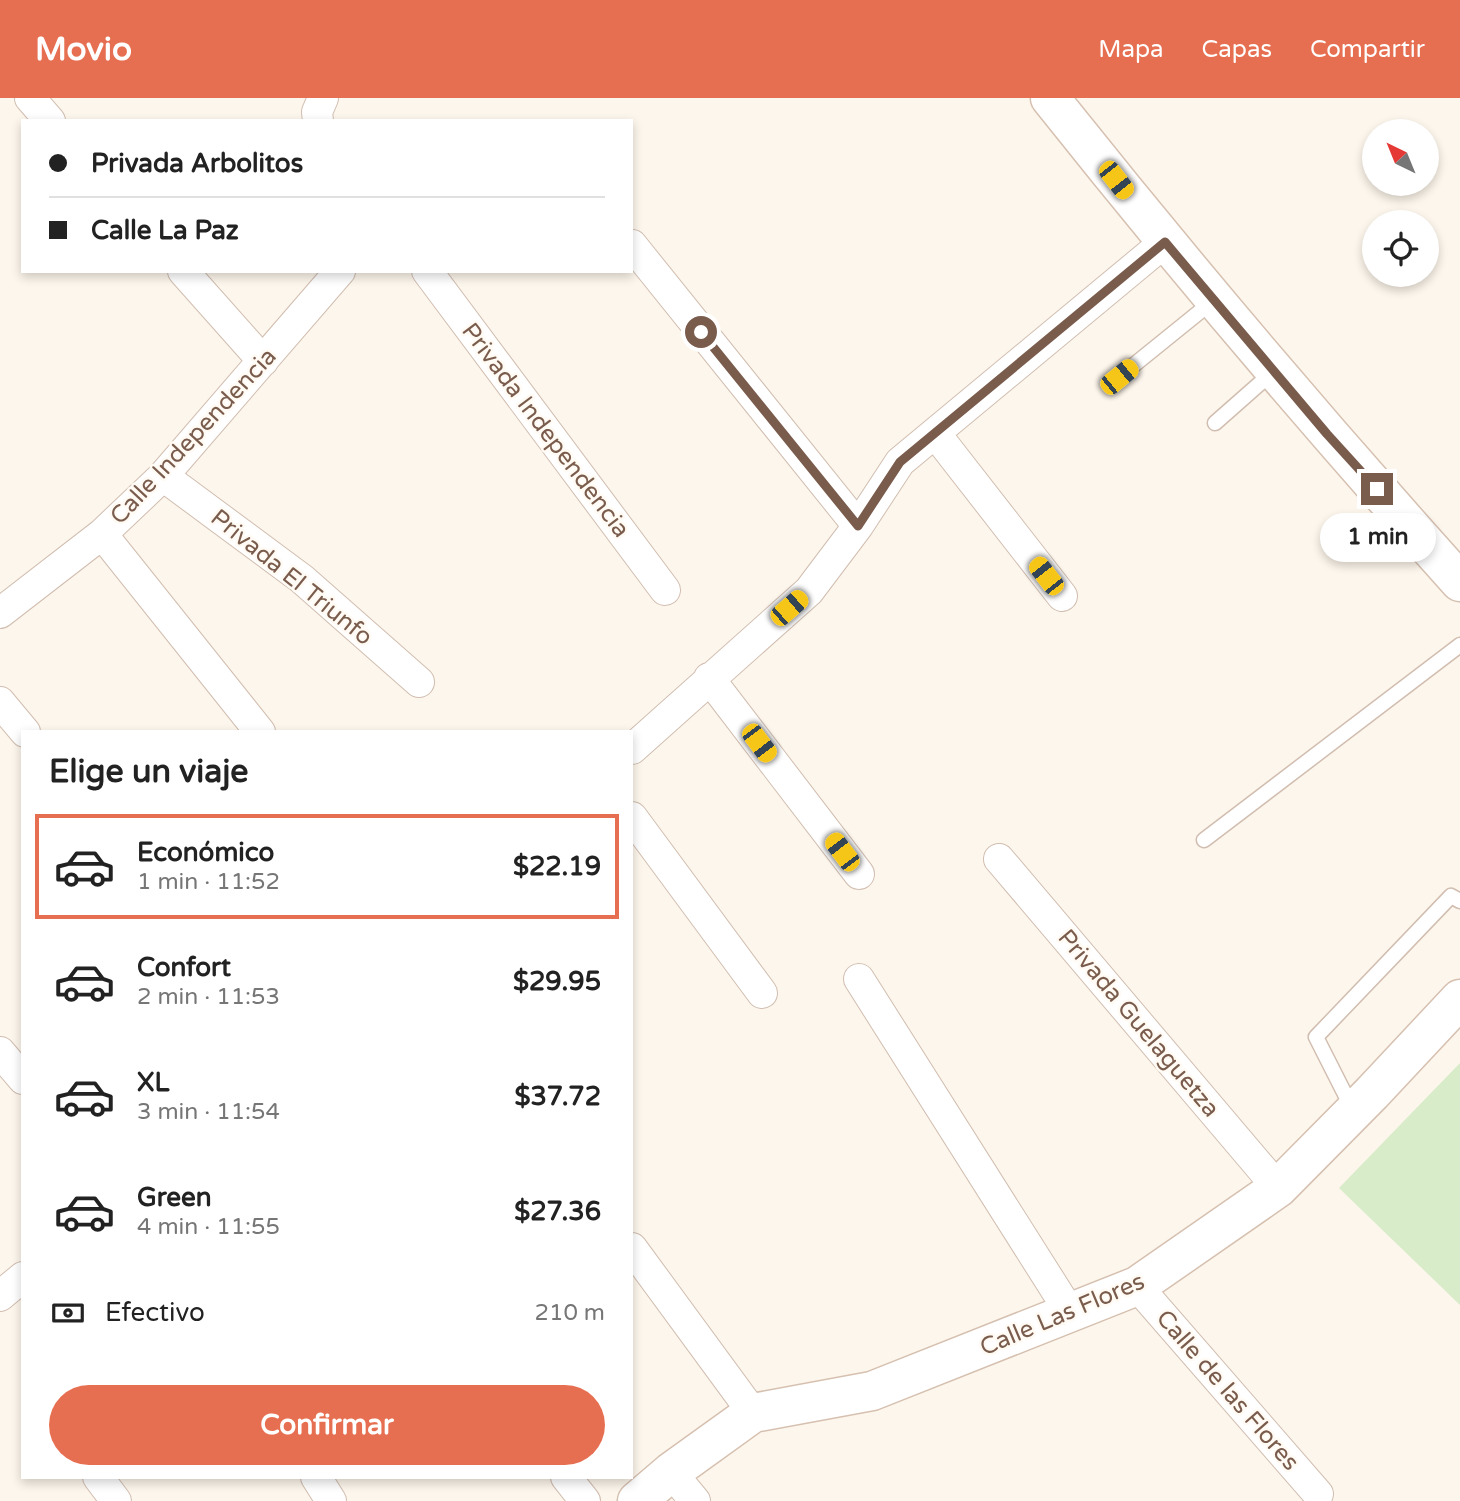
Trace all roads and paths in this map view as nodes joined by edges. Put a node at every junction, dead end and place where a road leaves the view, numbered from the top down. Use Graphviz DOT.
graph roads {
  1 [pos="30,98"];
  2 [pos="323,98"];
  3 [pos="1050,98"];
  4 [pos="48,119"];
  5 [pos="318,119"];
  6 [pos="1165,242"];
  7 [pos="633,246"];
  8 [pos="185,273"];
  9 [pos="338,273"];
  10 [pos="428,273"];
  11 [pos="1214,300"];
  12 [pos="262,361"];
  13 [pos="1274,371"];
  14 [pos="1119,377"];
  15 [pos="1215,423"];
  16 [pos="935,433"];
  17 [pos="163,476"];
  18 [pos="858,526"];
  19 [pos="102,534"];
  20 [pos="1460,582"];
  21 [pos="665,590"];
  22 [pos="1062,596"];
  23 [pos="0,613"];
  24 [pos="1460,645"];
  25 [pos="709,678"];
  26 [pos="419,682"];
  27 [pos="0,702"];
  28 [pos="22,730"];
  29 [pos="258,730"];
  30 [pos="633,748"];
  31 [pos="633,818"];
  32 [pos="1204,840"];
  33 [pos="999,859"];
  34 [pos="859,874"];
  35 [pos="1460,901"];
  36 [pos="859,979"];
  37 [pos="762,993"];
  38 [pos="1460,999"];
  39 [pos="0,1052"];
  40 [pos="21,1077"];
  41 [pos="1354,1111"];
  42 [pos="1278,1188"];
  43 [pos="633,1249"];
  44 [pos="21,1279"];
  45 [pos="1137,1286"];
  46 [pos="0,1296"];
  47 [pos="1071,1314"];
  48 [pos="753,1413"];
  49 [pos="671,1472"];
  50 [pos="100,1479"];
  51 [pos="317,1479"];
  52 [pos="568,1479"];
  53 [pos="1318,1494"];
  54 [pos="116,1501"];
  55 [pos="331,1501"];
  56 [pos="585,1501"];
  57 [pos="637,1501"];
  58 [pos="695,1501"];
  1 -- 4 [label="street"];
  2 -- 5 [label="street"];
  3 -- 6 [label="main road"];
  6 -- 11 [label="main road"];
  6 -- 16 [label="street"];
  7 -- 18 [label="street"];
  8 -- 12 [label="street"];
  9 -- 12 [label="street, Calle Independencia"];
  10 -- 21 [label="street, Privada Independencia"];
  11 -- 13 [label="main road"];
  11 -- 14 [label="lane"];
  12 -- 17 [label="street, Calle Independencia"];
  13 -- 15 [label="lane"];
  13 -- 20 [label="main road"];
  16 -- 18 [label="street"];
  16 -- 22 [label="street"];
  17 -- 19 [label="street, Calle Independencia"];
  17 -- 26 [label="street, Privada El Triunfo"];
  18 -- 25 [label="street"];
  19 -- 23 [label="street, Calle Independencia"];
  19 -- 29 [label="street"];
  24 -- 32 [label="lane"];
  25 -- 30 [label="street"];
  25 -- 34 [label="street"];
  27 -- 28 [label="street"];
  31 -- 37 [label="street"];
  33 -- 42 [label="street, Privada Guelaguetza"];
  35 -- 41 [label="lane"];
  36 -- 47 [label="street"];
  38 -- 41 [label="main road, Calle Las Flores"];
  39 -- 40 [label="street"];
  41 -- 42 [label="main road, Calle Las Flores"];
  42 -- 45 [label="main road, Calle Las Flores"];
  43 -- 48 [label="street"];
  44 -- 46 [label="street"];
  45 -- 47 [label="main road, Calle Las Flores"];
  45 -- 53 [label="street, Calle de las Flores"];
  47 -- 48 [label="main road, Calle Las Flores"];
  48 -- 49 [label="main road, Calle Las Flores"];
  49 -- 57 [label="main road, Calle Las Flores"];
  49 -- 58 [label="street"];
  50 -- 54 [label="street"];
  51 -- 55 [label="street"];
  52 -- 56 [label="street"];
}
